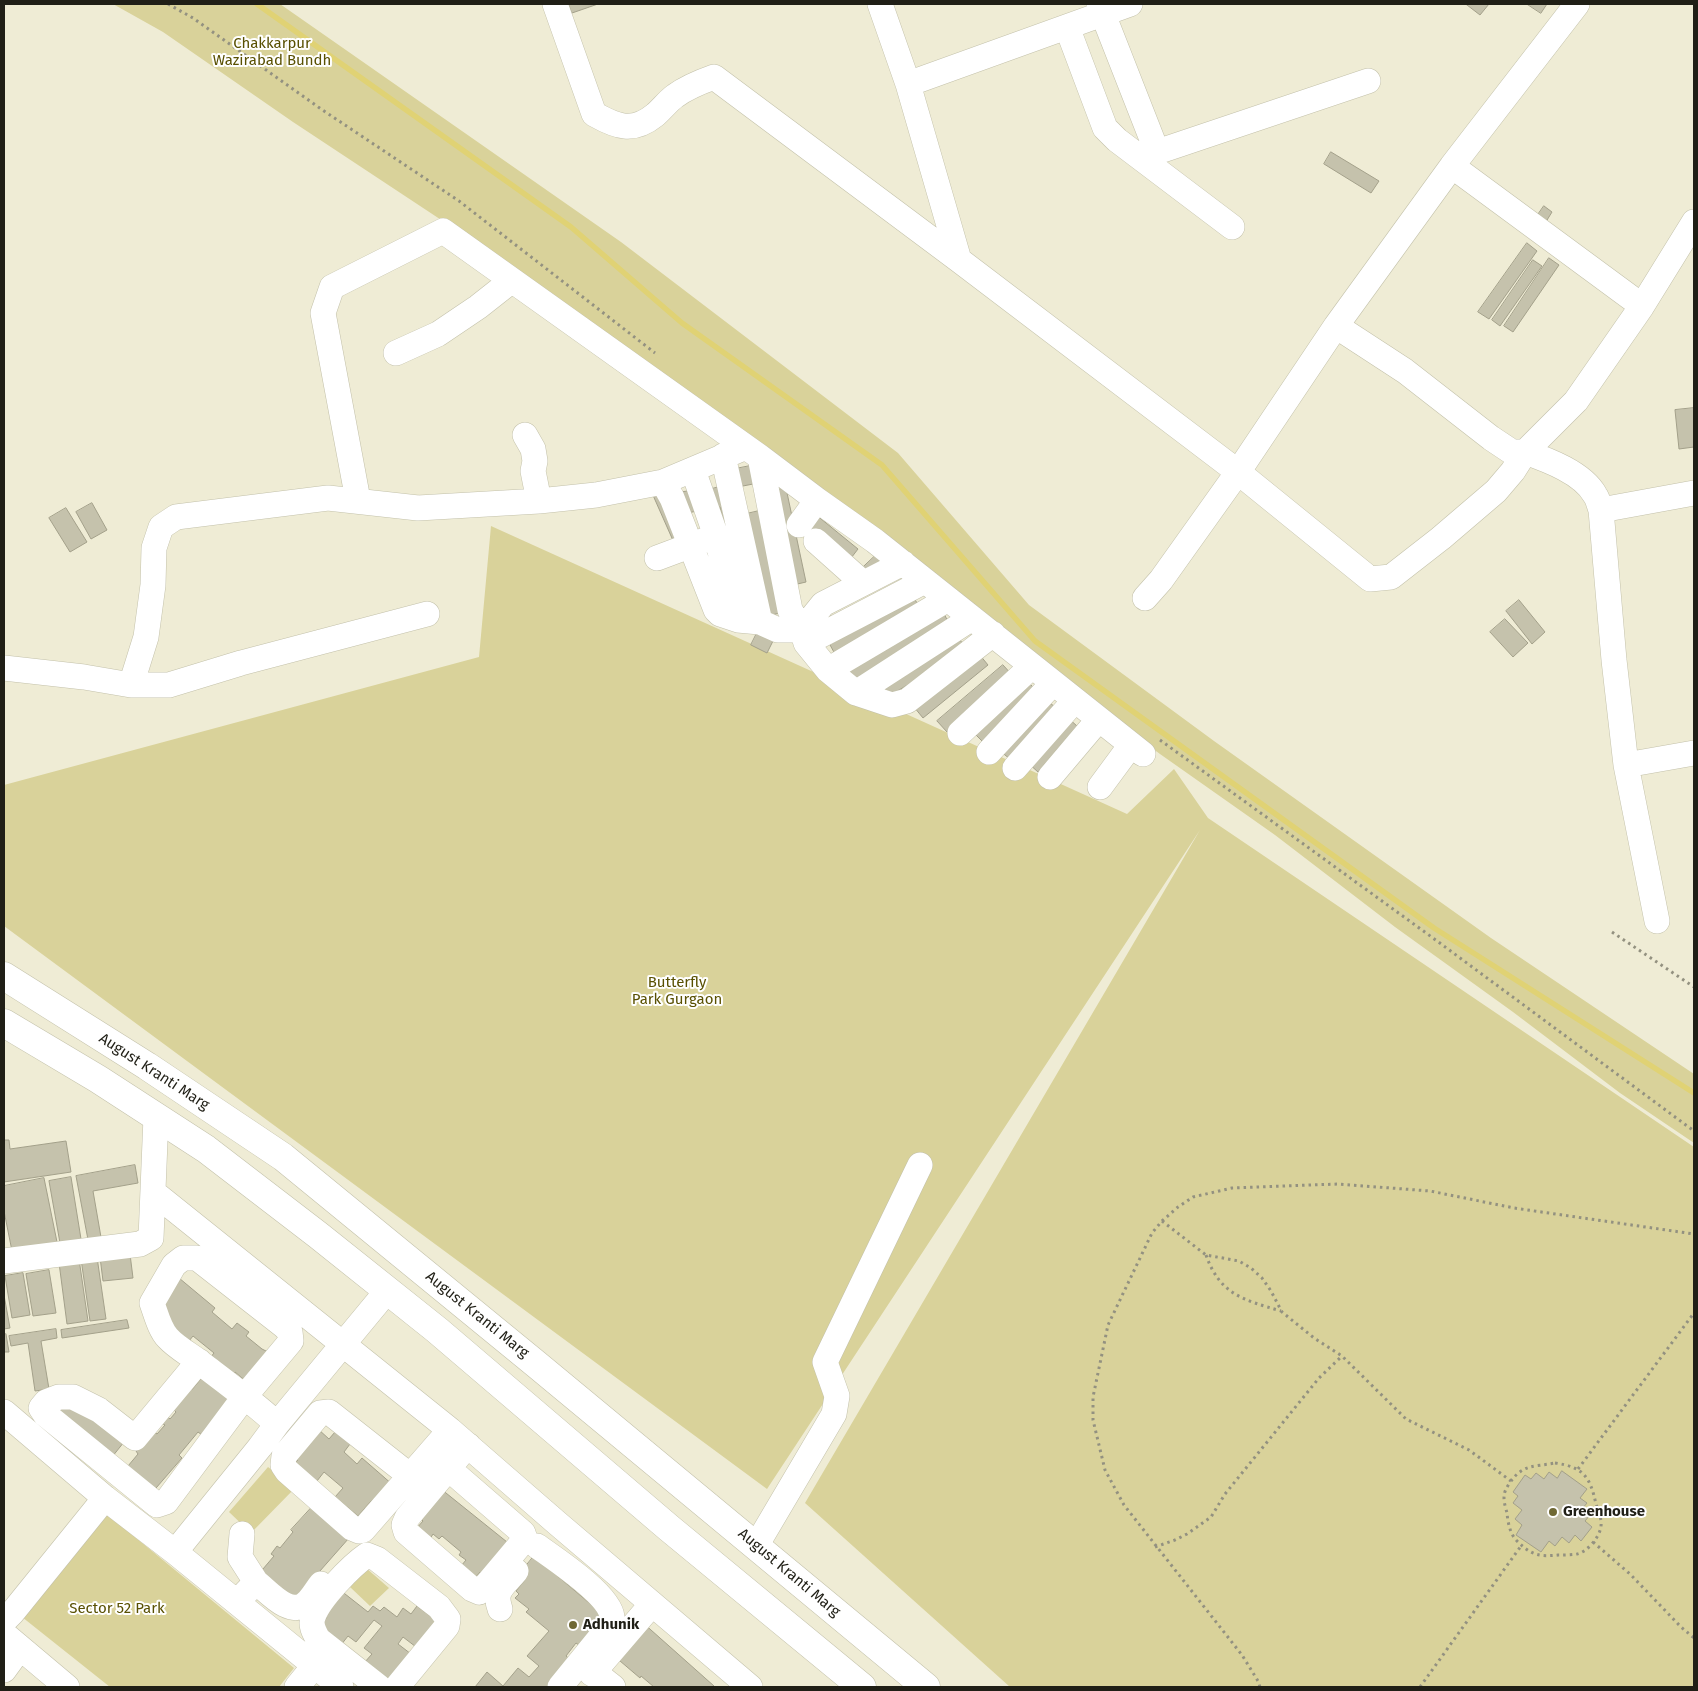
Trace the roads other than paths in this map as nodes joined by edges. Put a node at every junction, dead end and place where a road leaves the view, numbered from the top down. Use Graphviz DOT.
graph roads {
  1 [pos="555,4"];
  2 [pos="880,4"];
  3 [pos="1130,4"];
  4 [pos="1577,4"];
  5 [pos="1101,9"];
  6 [pos="1067,26"];
  7 [pos="1368,81"];
  8 [pos="908,84"];
  9 [pos="1147,153"];
  10 [pos="1452,166"];
  11 [pos="1694,222"];
  12 [pos="1232,227"];
  13 [pos="959,260"];
  14 [pos="511,281"];
  15 [pos="1642,306"];
  16 [pos="1336,326"];
  17 [pos="396,353"];
  18 [pos="525,435"];
  19 [pos="753,452"];
  20 [pos="1525,452"];
  21 [pos="723,456"];
  22 [pos="693,470"];
  23 [pos="1238,472"];
  24 [pos="663,482"];
  25 [pos="1694,493"];
  26 [pos="358,500"];
  27 [pos="817,500"];
  28 [pos="539,501"];
  29 [pos="1601,510"];
  30 [pos="716,536"];
  31 [pos="875,541"];
  32 [pos="690,546"];
  33 [pos="657,558"];
  34 [pos="903,563"];
  35 [pos="856,578"];
  36 [pos="925,581"];
  37 [pos="1146,598"];
  38 [pos="948,599"];
  39 [pos="427,614"];
  40 [pos="972,618"];
  41 [pos="749,621"];
  42 [pos="993,634"];
  43 [pos="804,636"];
  44 [pos="1032,666"];
  45 [pos="4,668"];
  46 [pos="828,670"];
  47 [pos="1053,683"];
  48 [pos="131,685"];
  49 [pos="856,693"];
  50 [pos="1075,700"];
  51 [pos="1099,719"];
  52 [pos="960,733"];
  53 [pos="989,752"];
  54 [pos="1694,753"];
  55 [pos="1626,765"];
  56 [pos="1015,768"];
  57 [pos="1050,777"];
  58 [pos="1100,787"];
  59 [pos="1657,921"];
  60 [pos="4,976"];
  61 [pos="4,1023"];
  62 [pos="156,1117"];
  63 [pos="920,1165"];
  64 [pos="153,1192"];
  65 [pos="4,1261"];
  66 [pos="387,1290"];
  67 [pos="344,1344"];
  68 [pos="198,1361"];
  69 [pos="245,1396"];
  70 [pos="4,1412"];
  71 [pos="277,1424"];
  72 [pos="459,1437"];
  73 [pos="135,1438"];
  74 [pos="110,1468"];
  75 [pos="449,1469"];
  76 [pos="409,1476"];
  77 [pos="105,1498"];
  78 [pos="557,1524"];
  79 [pos="242,1534"];
  80 [pos="538,1546"];
  81 [pos="175,1552"];
  82 [pos="765,1552"];
  83 [pos="346,1554"];
  84 [pos="256,1582"];
  85 [pos="745,1591"];
  86 [pos="237,1602"];
  87 [pos="652,1604"];
  88 [pos="500,1609"];
  89 [pos="4,1621"];
  90 [pos="12,1641"];
  91 [pos="315,1665"];
  92 [pos="4,1670"];
  93 [pos="596,1682"];
  94 [pos="744,1686"];
  95 [pos="67,1687"];
  96 [pos="297,1687"];
  97 [pos="341,1687"];
  98 [pos="379,1687"];
  99 [pos="396,1687"];
  100 [pos="560,1687"];
  101 [pos="862,1687"];
  102 [pos="926,1687"];
  1 -- 13 [label="street"];
  2 -- 8 [label="street"];
  3 -- 5 [label="street"];
  4 -- 10 [label="street"];
  5 -- 6 [label="street"];
  5 -- 9 [label="street"];
  6 -- 8 [label="street"];
  6 -- 9 [label="street"];
  7 -- 9 [label="street"];
  8 -- 13 [label="street"];
  9 -- 12 [label="street"];
  10 -- 15 [label="street"];
  10 -- 16 [label="street"];
  11 -- 15 [label="street"];
  13 -- 23 [label="street"];
  14 -- 17 [label="street"];
  14 -- 19 [label="street"];
  14 -- 26 [label="street"];
  15 -- 20 [label="street"];
  16 -- 20 [label="street"];
  16 -- 23 [label="street"];
  18 -- 28 [label="street"];
  19 -- 21 [label="street"];
  19 -- 27 [label="street"];
  19 -- 43 [label="street"];
  20 -- 23 [label="street"];
  20 -- 29 [label="street"];
  21 -- 22 [label="street"];
  21 -- 41 [label="street"];
  22 -- 24 [label="street"];
  22 -- 30 [label="street"];
  23 -- 37 [label="street"];
  24 -- 28 [label="street"];
  24 -- 32 [label="street"];
  25 -- 29 [label="street"];
  26 -- 28 [label="street"];
  26 -- 48 [label="street"];
  27 -- 31 [label="street"];
  27 -- 35 [label="street"];
  29 -- 55 [label="street"];
  30 -- 32 [label="street"];
  30 -- 41 [label="street"];
  31 -- 34 [label="street"];
  31 -- 35 [label="street"];
  32 -- 33 [label="street"];
  32 -- 41 [label="street"];
  34 -- 35 [label="street"];
  34 -- 36 [label="street"];
  35 -- 43 [label="street"];
  36 -- 38 [label="street"];
  36 -- 43 [label="street"];
  38 -- 40 [label="street"];
  38 -- 46 [label="street"];
  39 -- 48 [label="street"];
  40 -- 42 [label="street"];
  40 -- 49 [label="street"];
  41 -- 43 [label="street"];
  42 -- 44 [label="street"];
  42 -- 49 [label="street"];
  43 -- 46 [label="street"];
  44 -- 47 [label="street"];
  44 -- 52 [label="street"];
  45 -- 48 [label="street"];
  46 -- 49 [label="street"];
  47 -- 50 [label="street"];
  47 -- 53 [label="street"];
  50 -- 51 [label="street"];
  50 -- 56 [label="street"];
  51 -- 57 [label="street"];
  51 -- 58 [label="street"];
  54 -- 55 [label="street"];
  55 -- 59 [label="street"];
  60 -- 82 [label="main road, August Kranti Marg"];
  61 -- 62 [label="main road"];
  62 -- 64 [label="street"];
  62 -- 66 [label="main road"];
  63 -- 82 [label="street"];
  64 -- 65 [label="street"];
  64 -- 67 [label="street"];
  66 -- 67 [label="street"];
  66 -- 85 [label="main road"];
  67 -- 71 [label="street"];
  67 -- 72 [label="street"];
  68 -- 69 [label="street"];
  68 -- 69 [label="street"];
  68 -- 73 [label="street"];
  69 -- 71 [label="street"];
  69 -- 74 [label="street"];
  70 -- 77 [label="street"];
  71 -- 81 [label="street"];
  72 -- 75 [label="street"];
  72 -- 76 [label="street"];
  72 -- 78 [label="street"];
  73 -- 74 [label="street"];
  73 -- 74 [label="street"];
  75 -- 75 [label="street"];
  76 -- 76 [label="street"];
  77 -- 81 [label="street"];
  77 -- 89 [label="street"];
  78 -- 80 [label="street"];
  78 -- 87 [label="street"];
  79 -- 84 [label="street"];
  80 -- 88 [label="street"];
  80 -- 100 [label="street"];
  81 -- 86 [label="street"];
  82 -- 85 [label="main road"];
  82 -- 102 [label="main road, August Kranti Marg"];
  83 -- 84 [label="street"];
  84 -- 86 [label="street"];
  85 -- 101 [label="main road"];
  86 -- 91 [label="street"];
  87 -- 93 [label="street"];
  87 -- 94 [label="street"];
  90 -- 92 [label="street"];
  90 -- 95 [label="street"];
  91 -- 96 [label="street"];
  91 -- 97 [label="street"];
  98 -- 99 [label="street"];
}
